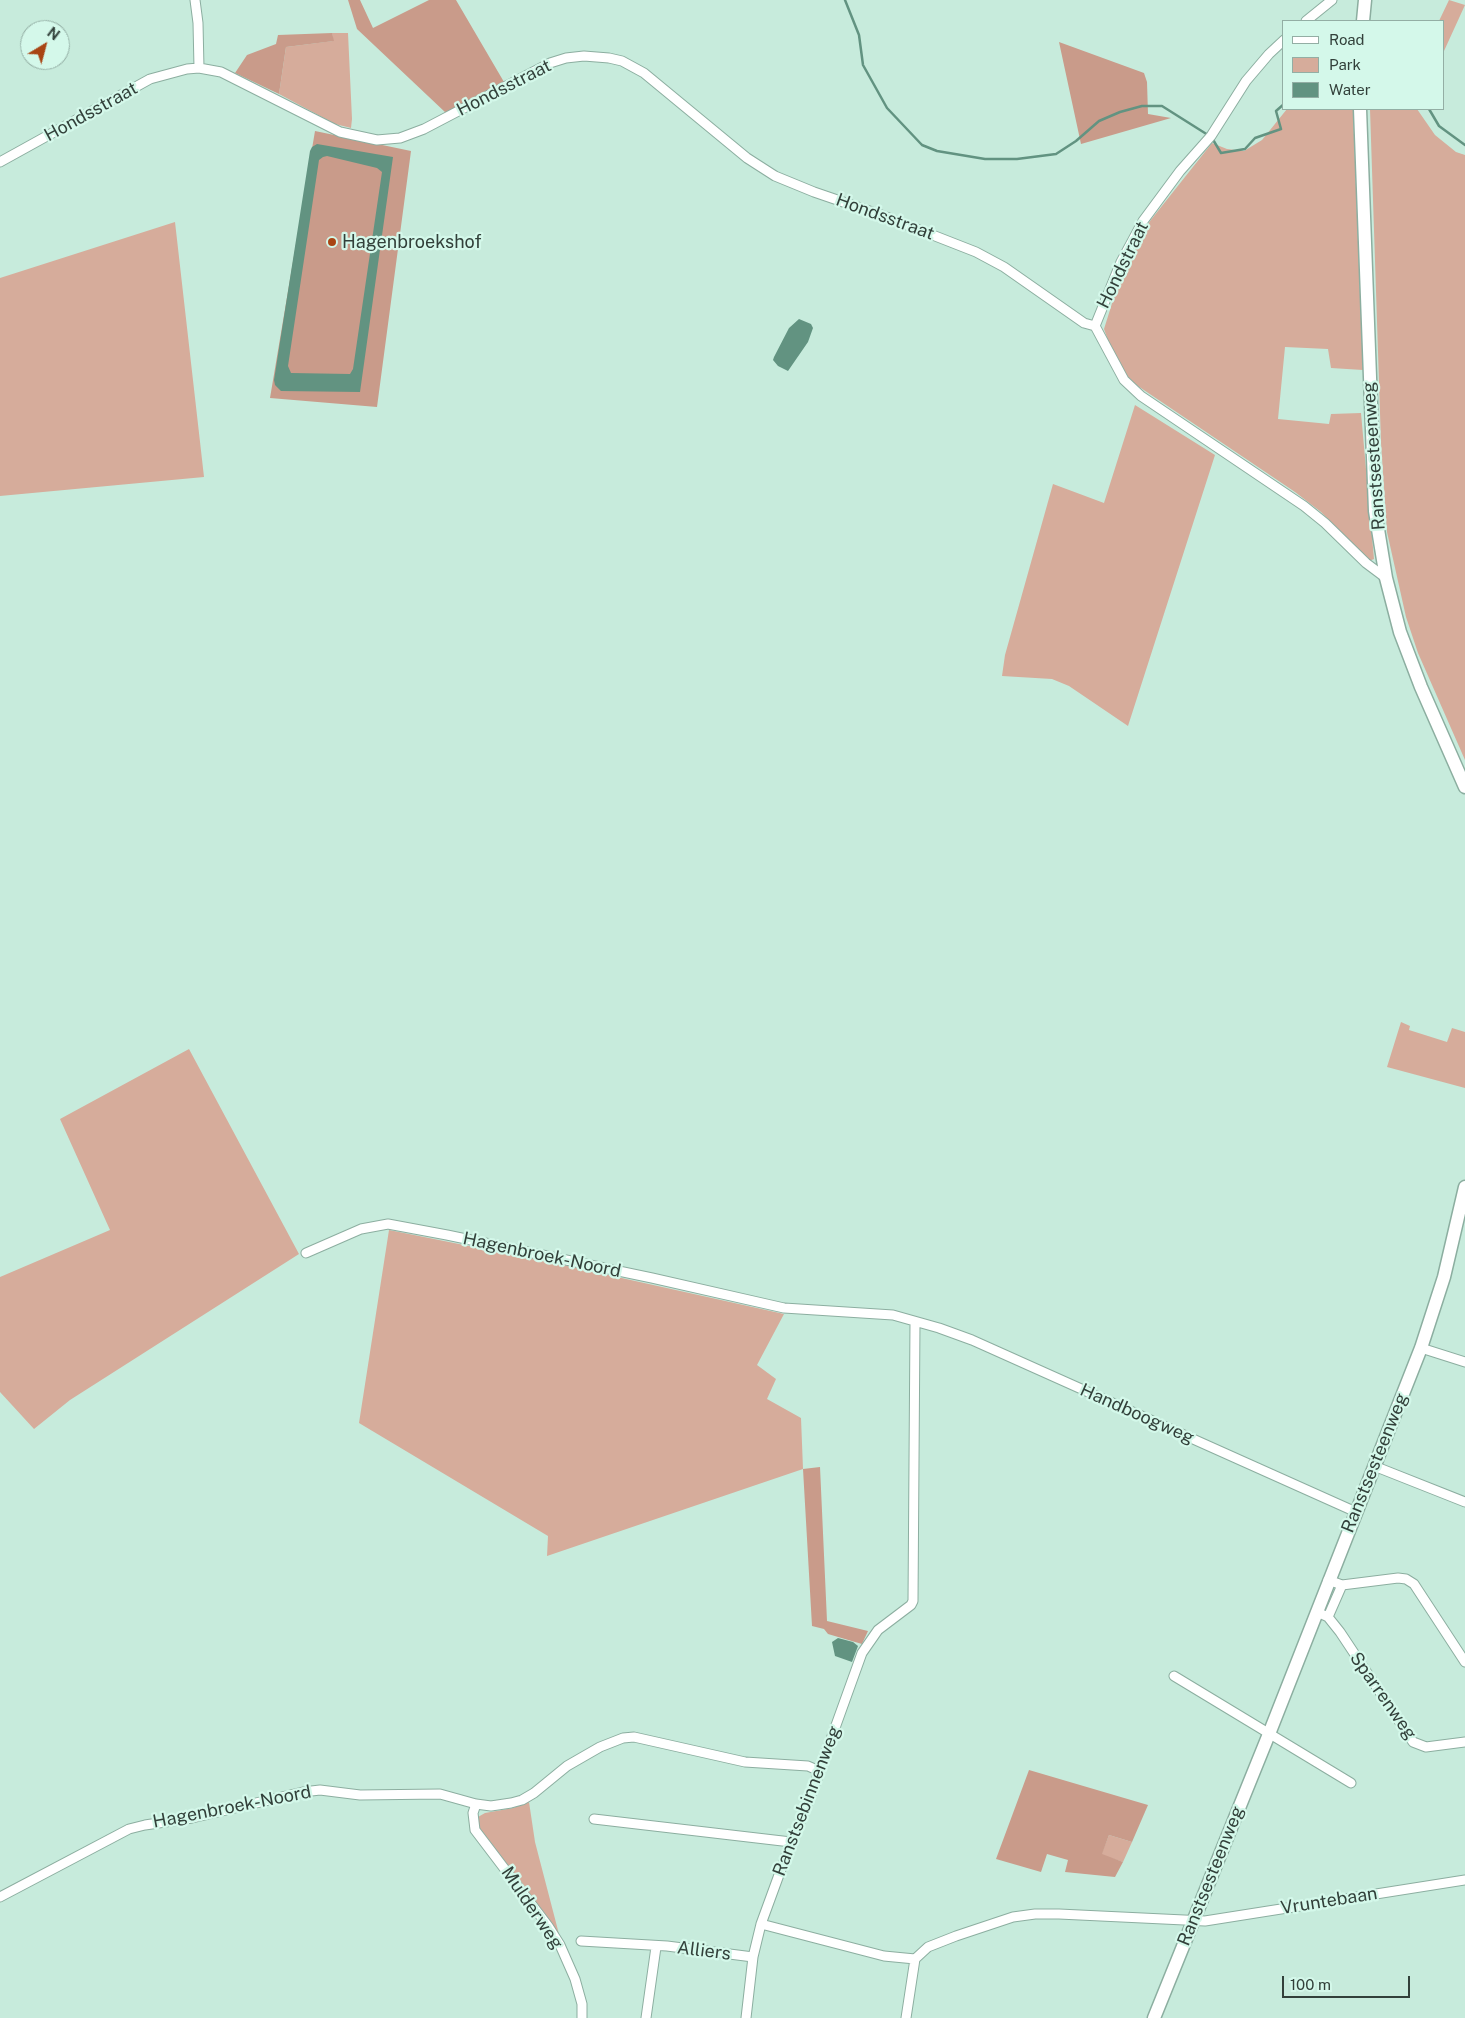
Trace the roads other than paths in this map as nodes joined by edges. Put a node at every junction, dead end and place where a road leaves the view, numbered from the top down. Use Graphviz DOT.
graph roads {
  1 [pos="195,0"];
  2 [pos="1332,0"];
  3 [pos="1365,0"];
  4 [pos="1307,20"];
  5 [pos="1363,20"];
  6 [pos="1282,42"];
  7 [pos="199,68"];
  8 [pos="1360,110"];
  9 [pos="0,162"];
  10 [pos="1095,326"];
  11 [pos="1386,578"];
  12 [pos="1465,787"];
  13 [pos="1465,1187"];
  14 [pos="306,1253"];
  15 [pos="781,1308"];
  16 [pos="915,1322"];
  17 [pos="1420,1348"];
  18 [pos="1465,1362"];
  19 [pos="1374,1466"];
  20 [pos="1465,1502"];
  21 [pos="1356,1512"];
  22 [pos="1328,1580"];
  23 [pos="1342,1585"];
  24 [pos="1323,1615"];
  25 [pos="1465,1662"];
  26 [pos="1174,1676"];
  27 [pos="1269,1734"];
  28 [pos="1465,1742"];
  29 [pos="817,1770"];
  30 [pos="1351,1783"];
  31 [pos="476,1804"];
  32 [pos="594,1819"];
  33 [pos="791,1842"];
  34 [pos="1465,1880"];
  35 [pos="0,1897"];
  36 [pos="1193,1920"];
  37 [pos="761,1924"];
  38 [pos="581,1941"];
  39 [pos="656,1946"];
  40 [pos="753,1957"];
  41 [pos="915,1959"];
  42 [pos="582,2018"];
  43 [pos="646,2018"];
  44 [pos="746,2018"];
  45 [pos="906,2018"];
  46 [pos="1154,2018"];
  1 -- 7 [label="street"];
  2 -- 4 [label="street"];
  3 -- 5 [label="street"];
  6 -- 10 [label="street, Hondstraat"];
  7 -- 9 [label="street, Hondsstraat"];
  7 -- 10 [label="street, Hondsstraat"];
  8 -- 11 [label="street, Ranstsesteenweg"];
  10 -- 11 [label="street, Hondstraat"];
  11 -- 12 [label="street, Ranstsesteenweg"];
  13 -- 17 [label="street, Ranstsesteenweg"];
  14 -- 15 [label="street, Hagenbroek-Noord"];
  15 -- 16 [label="street, Handboogweg"];
  16 -- 21 [label="street, Handboogweg"];
  16 -- 29 [label="street, Ranstsebinnenweg"];
  17 -- 18 [label="street"];
  17 -- 19 [label="street, Ranstsesteenweg"];
  19 -- 20 [label="street"];
  19 -- 21 [label="street, Ranstsesteenweg"];
  21 -- 22 [label="street, Ranstsesteenweg"];
  22 -- 23 [label="street"];
  22 -- 24 [label="street, Ranstsesteenweg"];
  23 -- 24 [label="street"];
  23 -- 25 [label="street"];
  24 -- 27 [label="street, Ranstsesteenweg"];
  24 -- 28 [label="street, Sparrenweg"];
  26 -- 27 [label="street"];
  27 -- 30 [label="street"];
  27 -- 36 [label="street, Ranstsesteenweg"];
  29 -- 31 [label="street, Hagenbroek-Noord"];
  29 -- 33 [label="street, Ranstsebinnenweg"];
  31 -- 35 [label="street, Hagenbroek-Noord"];
  31 -- 42 [label="street, Mulderweg"];
  32 -- 33 [label="street"];
  33 -- 37 [label="street, Ranstsebinnenweg"];
  34 -- 36 [label="street, Vruntebaan"];
  36 -- 41 [label="street, Vruntebaan"];
  36 -- 46 [label="street, Ranstsesteenweg"];
  37 -- 40 [label="street, Ranstsebinnenweg"];
  37 -- 41 [label="street"];
  38 -- 39 [label="street, Alliers"];
  39 -- 40 [label="street, Alliers"];
  39 -- 43 [label="street, Alliers"];
  40 -- 44 [label="street, Ranstsebinnenweg"];
  41 -- 45 [label="street"];
}
